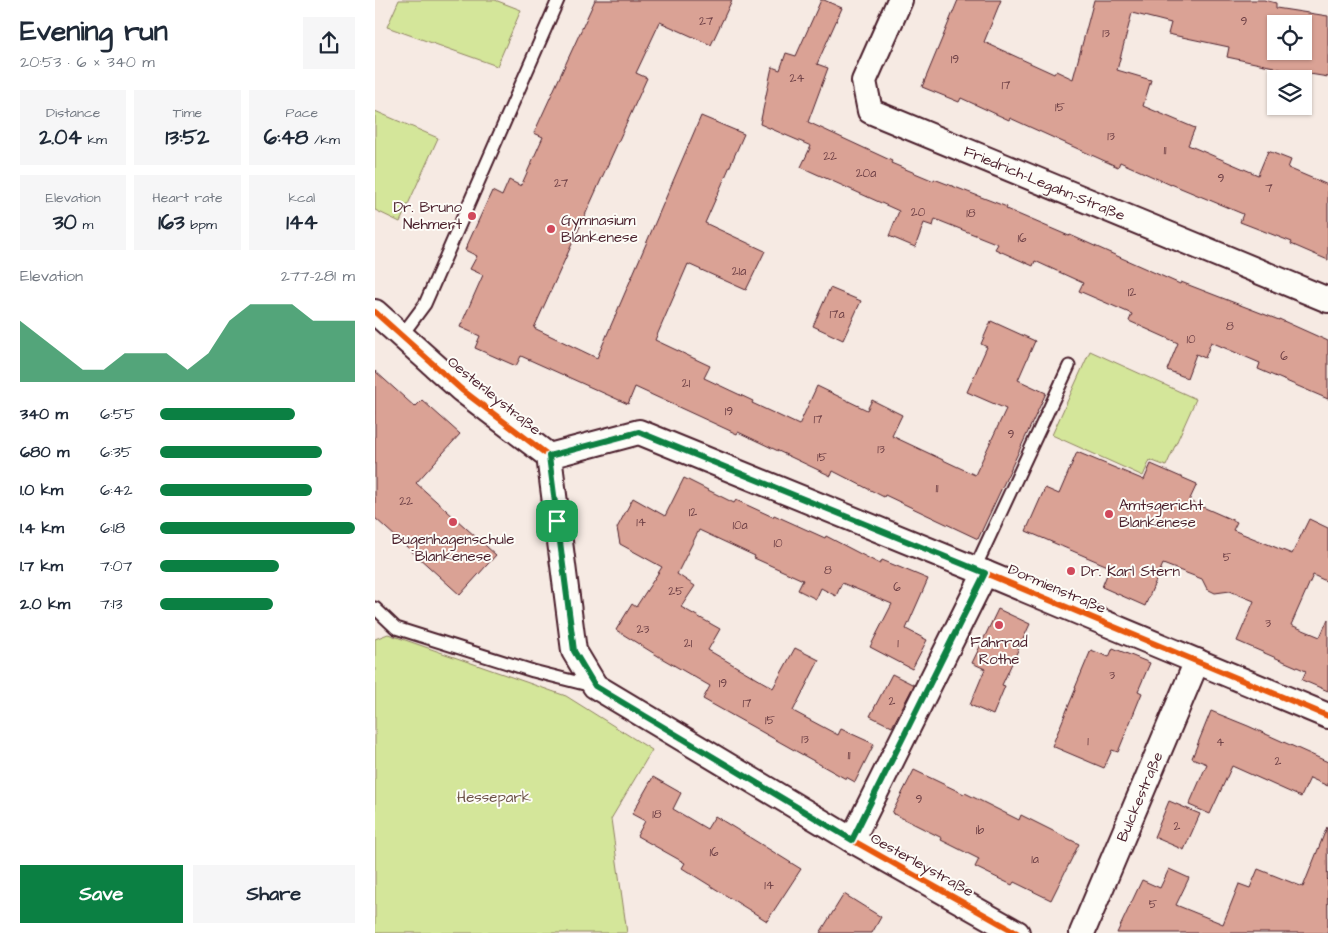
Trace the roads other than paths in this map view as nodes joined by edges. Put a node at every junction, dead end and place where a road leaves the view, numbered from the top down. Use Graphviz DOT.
graph roads {
  1 [pos="557,0"];
  2 [pos="901,0"];
  3 [pos="1328,300"];
  4 [pos="375,312"];
  5 [pos="402,335"];
  6 [pos="1069,366"];
  7 [pos="549,456"];
  8 [pos="980,571"];
  9 [pos="375,608"];
  10 [pos="1197,661"];
  11 [pos="595,686"];
  12 [pos="1328,716"];
  13 [pos="852,840"];
  14 [pos="1017,933"];
  15 [pos="1082,933"];
  1 -- 5 [label="lane"];
  2 -- 3 [label="street, Friedrich-Legahn-Straße"];
  4 -- 5 [label="street, Oesterleystraße"];
  5 -- 7 [label="street, Oesterleystraße"];
  6 -- 8 [label="lane"];
  7 -- 8 [label="street, Dormienstraße"];
  7 -- 11 [label="street, Oesterleystraße"];
  8 -- 10 [label="street, Dormienstraße"];
  8 -- 13 [label="street"];
  9 -- 11 [label="lane"];
  10 -- 12 [label="street, Dormienstraße"];
  10 -- 15 [label="street, Bulckestraße"];
  11 -- 13 [label="street, Oesterleystraße"];
  13 -- 14 [label="street, Oesterleystraße"];
}
